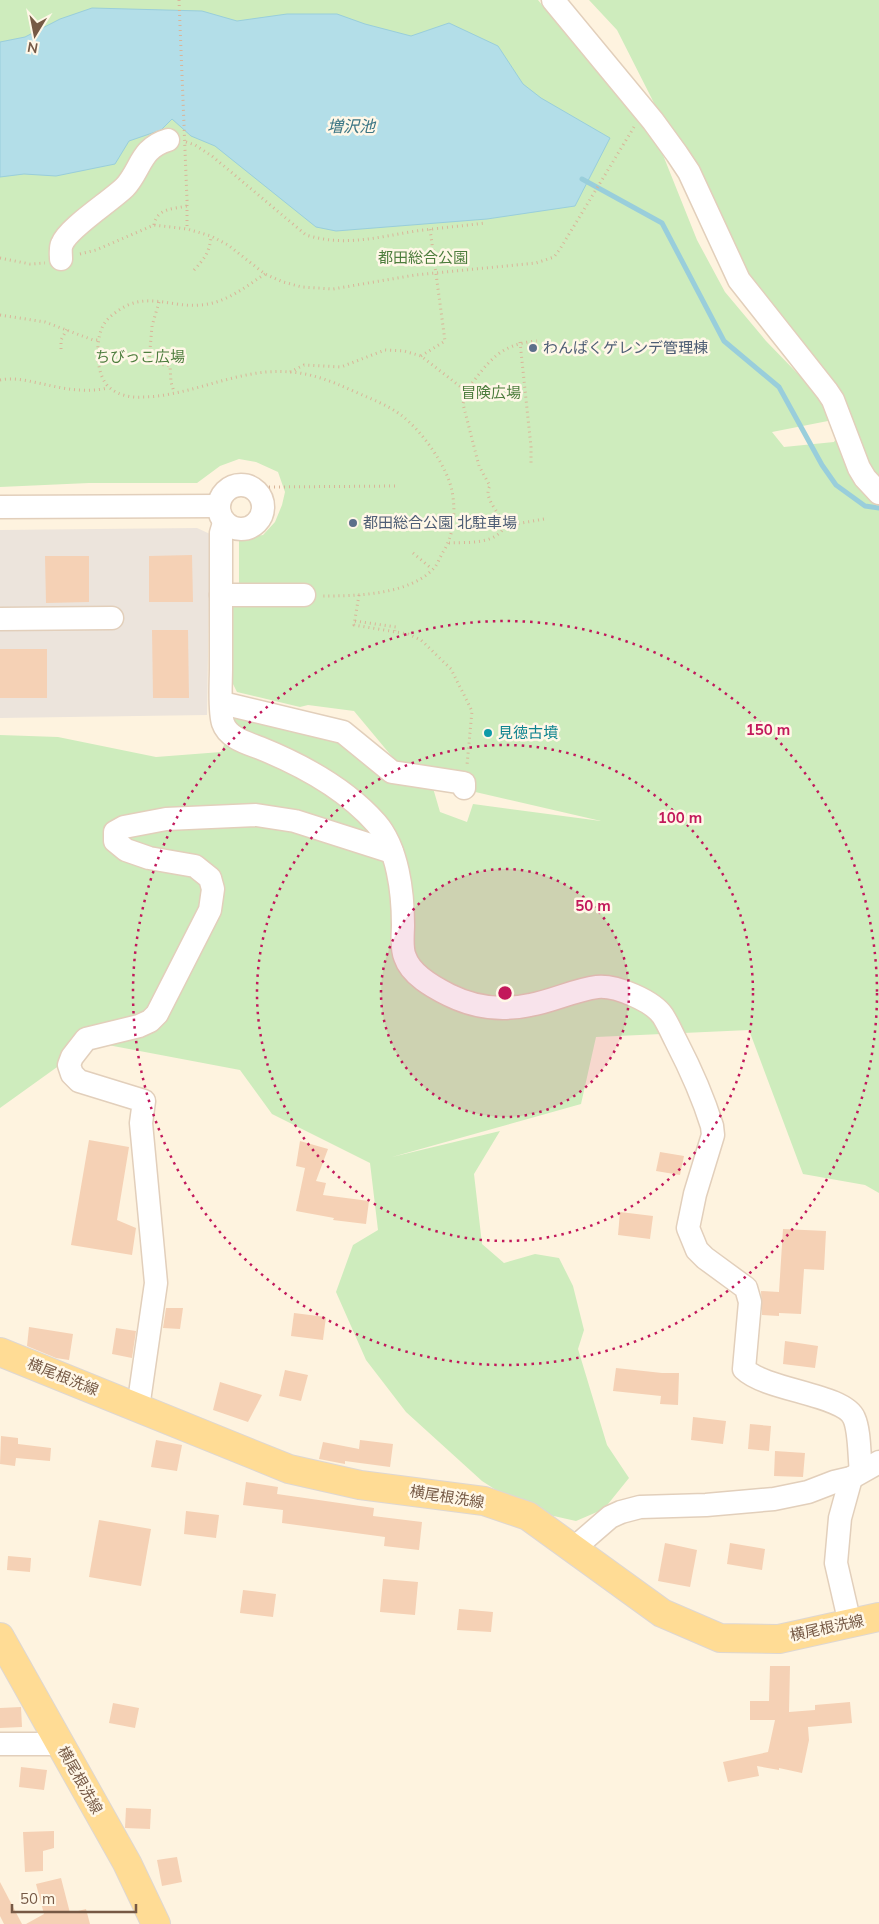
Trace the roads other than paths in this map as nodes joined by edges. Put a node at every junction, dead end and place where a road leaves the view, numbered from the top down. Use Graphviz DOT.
graph roads {
  1 [pos="553,0"];
  2 [pos="168,140"];
  3 [pos="61,259"];
  4 [pos="879,493"];
  5 [pos="0,507"];
  6 [pos="300,592"];
  7 [pos="221,595"];
  8 [pos="112,618"];
  9 [pos="0,619"];
  10 [pos="222,703"];
  11 [pos="464,786"];
  12 [pos="392,852"];
  13 [pos="0,1352"];
  14 [pos="138,1408"];
  15 [pos="864,1470"];
  16 [pos="573,1549"];
  17 [pos="879,1617"];
  18 [pos="850,1624"];
  19 [pos="0,1637"];
  20 [pos="0,1744"];
  21 [pos="60,1744"];
  22 [pos="156,1924"];
  1 -- 4 [label="street"];
  2 -- 3 [label="street"];
  5 -- 7 [label="street"];
  6 -- 7 [label="street"];
  7 -- 10 [label="street"];
  8 -- 9 [label="street"];
  10 -- 11 [label="street"];
  10 -- 12 [label="street"];
  12 -- 14 [label="street"];
  12 -- 15 [label="street"];
  13 -- 14 [label="main road, 横尾根洗線"];
  14 -- 16 [label="main road, 横尾根洗線"];
  15 -- 16 [label="street"];
  15 -- 18 [label="street"];
  16 -- 18 [label="main road, 横尾根洗線"];
  17 -- 18 [label="main road, 横尾根洗線"];
  19 -- 21 [label="main road, 横尾根洗線"];
  20 -- 21 [label="street"];
  21 -- 22 [label="main road, 横尾根洗線"];
}
